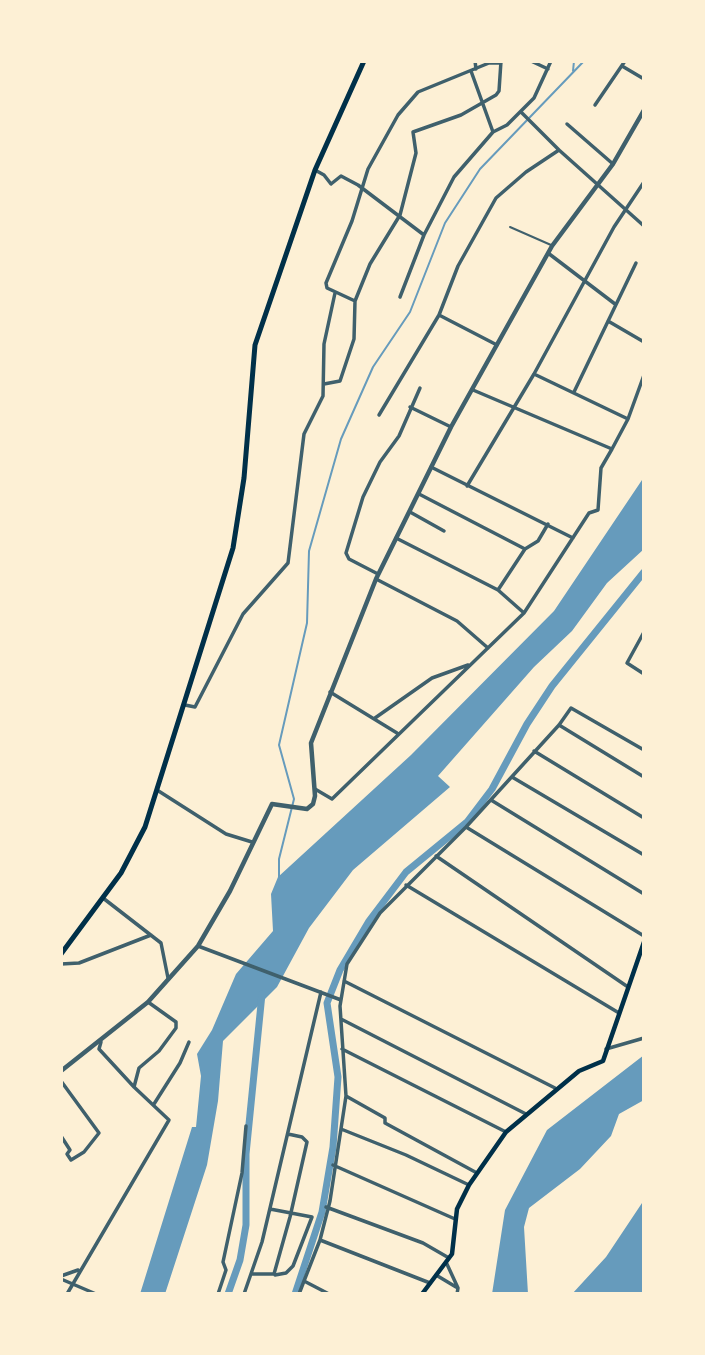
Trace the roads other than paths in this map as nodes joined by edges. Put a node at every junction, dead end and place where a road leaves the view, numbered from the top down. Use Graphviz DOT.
graph roads {
  1 [pos="364,61"];
  2 [pos="474,61"];
  3 [pos="531,61"];
  4 [pos="551,61"];
  5 [pos="501,62"];
  6 [pos="623,64"];
  7 [pos="548,69"];
  8 [pos="473,70"];
  9 [pos="644,79"];
  10 [pos="481,105"];
  11 [pos="596,105"];
  12 [pos="644,110"];
  13 [pos="522,112"];
  14 [pos="567,124"];
  15 [pos="493,132"];
  16 [pos="559,150"];
  17 [pos="613,164"];
  18 [pos="315,170"];
  19 [pos="644,182"];
  20 [pos="596,185"];
  21 [pos="361,188"];
  22 [pos="625,209"];
  23 [pos="400,215"];
  24 [pos="644,226"];
  25 [pos="510,227"];
  26 [pos="424,235"];
  27 [pos="552,246"];
  28 [pos="548,253"];
  29 [pos="636,262"];
  30 [pos="585,281"];
  31 [pos="335,293"];
  32 [pos="400,297"];
  33 [pos="355,301"];
  34 [pos="615,304"];
  35 [pos="439,315"];
  36 [pos="608,321"];
  37 [pos="644,342"];
  38 [pos="497,345"];
  39 [pos="534,374"];
  40 [pos="644,375"];
  41 [pos="324,384"];
  42 [pos="420,388"];
  43 [pos="473,390"];
  44 [pos="574,392"];
  45 [pos="410,407"];
  46 [pos="513,407"];
  47 [pos="379,415"];
  48 [pos="628,419"];
  49 [pos="451,427"];
  50 [pos="611,449"];
  51 [pos="431,467"];
  52 [pos="467,486"];
  53 [pos="419,494"];
  54 [pos="410,512"];
  55 [pos="548,524"];
  56 [pos="444,531"];
  57 [pos="396,538"];
  58 [pos="573,538"];
  59 [pos="526,549"];
  60 [pos="377,577"];
  61 [pos="498,590"];
  62 [pos="524,613"];
  63 [pos="644,632"];
  64 [pos="488,648"];
  65 [pos="468,665"];
  66 [pos="644,674"];
  67 [pos="330,692"];
  68 [pos="185,705"];
  69 [pos="375,718"];
  70 [pos="559,725"];
  71 [pos="397,734"];
  72 [pos="644,750"];
  73 [pos="534,751"];
  74 [pos="512,776"];
  75 [pos="644,777"];
  76 [pos="314,789"];
  77 [pos="157,790"];
  78 [pos="491,800"];
  79 [pos="644,818"];
  80 [pos="466,827"];
  81 [pos="252,842"];
  82 [pos="644,855"];
  83 [pos="436,856"];
  84 [pos="407,885"];
  85 [pos="644,894"];
  86 [pos="103,898"];
  87 [pos="151,935"];
  88 [pos="644,936"];
  89 [pos="644,942"];
  90 [pos="198,946"];
  91 [pos="61,954"];
  92 [pos="61,964"];
  93 [pos="168,979"];
  94 [pos="344,981"];
  95 [pos="628,987"];
  96 [pos="321,992"];
  97 [pos="341,1000"];
  98 [pos="148,1002"];
  99 [pos="620,1013"];
  100 [pos="341,1019"];
  101 [pos="644,1038"];
  102 [pos="101,1042"];
  103 [pos="188,1042"];
  104 [pos="342,1049"];
  105 [pos="606,1049"];
  106 [pos="61,1071"];
  107 [pos="61,1081"];
  108 [pos="134,1087"];
  109 [pos="555,1088"];
  110 [pos="346,1096"];
  111 [pos="154,1104"];
  112 [pos="526,1114"];
  113 [pos="246,1126"];
  114 [pos="341,1129"];
  115 [pos="506,1132"];
  116 [pos="288,1134"];
  117 [pos="61,1136"];
  118 [pos="333,1165"];
  119 [pos="477,1173"];
  120 [pos="469,1185"];
  121 [pos="326,1207"];
  122 [pos="270,1209"];
  123 [pos="291,1213"];
  124 [pos="455,1219"];
  125 [pos="320,1240"];
  126 [pos="448,1260"];
  127 [pos="80,1269"];
  128 [pos="251,1274"];
  129 [pos="273,1275"];
  130 [pos="436,1275"];
  131 [pos="61,1278"];
  132 [pos="304,1280"];
  133 [pos="430,1283"];
  134 [pos="72,1284"];
  135 [pos="457,1291"];
  136 [pos="67,1294"];
  137 [pos="96,1294"];
  138 [pos="218,1294"];
  139 [pos="244,1294"];
  140 [pos="299,1294"];
  141 [pos="329,1294"];
  142 [pos="422,1294"];
  1 -- 18 [label="highway"];
  2 -- 8 [label="street"];
  3 -- 7 [label="street"];
  4 -- 7 [label="street"];
  5 -- 8 [label="street"];
  5 -- 10 [label="street"];
  6 -- 9 [label="street"];
  6 -- 11 [label="street"];
  7 -- 13 [label="street"];
  8 -- 10 [label="street"];
  8 -- 21 [label="street"];
  10 -- 15 [label="street"];
  10 -- 23 [label="street"];
  12 -- 17 [label="street"];
  13 -- 15 [label="street"];
  13 -- 16 [label="street"];
  14 -- 17 [label="street"];
  15 -- 26 [label="street"];
  16 -- 20 [label="street"];
  16 -- 35 [label="street"];
  17 -- 20 [label="street"];
  18 -- 21 [label="street"];
  18 -- 68 [label="highway"];
  19 -- 22 [label="street"];
  20 -- 22 [label="street"];
  20 -- 27 [label="street"];
  21 -- 23 [label="street"];
  21 -- 31 [label="street"];
  22 -- 24 [label="street"];
  22 -- 30 [label="street"];
  23 -- 26 [label="street"];
  23 -- 33 [label="street"];
  25 -- 27 [label="lane"];
  26 -- 32 [label="street"];
  27 -- 28 [label="street"];
  28 -- 30 [label="street"];
  28 -- 38 [label="street"];
  29 -- 34 [label="street"];
  30 -- 34 [label="street"];
  30 -- 39 [label="street"];
  31 -- 33 [label="street"];
  31 -- 41 [label="street"];
  33 -- 41 [label="street"];
  34 -- 36 [label="street"];
  35 -- 38 [label="street"];
  35 -- 47 [label="street"];
  36 -- 37 [label="street"];
  36 -- 44 [label="street"];
  38 -- 43 [label="street"];
  39 -- 44 [label="street"];
  39 -- 46 [label="street"];
  40 -- 48 [label="street"];
  41 -- 68 [label="street"];
  42 -- 45 [label="street"];
  43 -- 46 [label="street"];
  43 -- 49 [label="street"];
  44 -- 48 [label="street"];
  45 -- 49 [label="street"];
  45 -- 60 [label="street"];
  46 -- 50 [label="street"];
  46 -- 52 [label="street"];
  48 -- 50 [label="street"];
  49 -- 51 [label="street"];
  50 -- 58 [label="street"];
  51 -- 52 [label="street"];
  51 -- 53 [label="street"];
  52 -- 55 [label="street"];
  53 -- 54 [label="street"];
  53 -- 59 [label="street"];
  54 -- 56 [label="street"];
  54 -- 57 [label="street"];
  55 -- 58 [label="street"];
  55 -- 59 [label="street"];
  57 -- 60 [label="street"];
  57 -- 61 [label="street"];
  58 -- 62 [label="street"];
  59 -- 61 [label="street"];
  60 -- 64 [label="street"];
  60 -- 67 [label="street"];
  61 -- 62 [label="street"];
  62 -- 64 [label="street"];
  63 -- 66 [label="street"];
  64 -- 65 [label="street"];
  65 -- 69 [label="street"];
  65 -- 71 [label="street"];
  67 -- 69 [label="street"];
  67 -- 76 [label="street"];
  68 -- 77 [label="highway"];
  69 -- 71 [label="street"];
  70 -- 72 [label="street"];
  70 -- 73 [label="street"];
  70 -- 75 [label="street"];
  71 -- 76 [label="street"];
  73 -- 74 [label="street"];
  73 -- 79 [label="street"];
  74 -- 78 [label="street"];
  74 -- 82 [label="street"];
  76 -- 81 [label="street"];
  77 -- 81 [label="street"];
  77 -- 86 [label="highway"];
  78 -- 80 [label="street"];
  78 -- 85 [label="street"];
  80 -- 83 [label="street"];
  80 -- 88 [label="street"];
  81 -- 90 [label="street"];
  83 -- 84 [label="street"];
  83 -- 95 [label="street"];
  84 -- 94 [label="street"];
  84 -- 99 [label="street"];
  86 -- 87 [label="street"];
  86 -- 91 [label="highway"];
  87 -- 92 [label="street"];
  87 -- 93 [label="street"];
  89 -- 95 [label="main road"];
  90 -- 93 [label="street"];
  90 -- 96 [label="street"];
  93 -- 98 [label="street"];
  94 -- 97 [label="street"];
  94 -- 109 [label="street"];
  95 -- 99 [label="main road"];
  96 -- 97 [label="street"];
  96 -- 116 [label="street"];
  97 -- 100 [label="street"];
  98 -- 102 [label="street"];
  98 -- 108 [label="street"];
  99 -- 105 [label="main road"];
  100 -- 104 [label="street"];
  100 -- 112 [label="street"];
  101 -- 105 [label="street"];
  102 -- 106 [label="street"];
  102 -- 108 [label="street"];
  103 -- 111 [label="street"];
  104 -- 110 [label="street"];
  104 -- 115 [label="street"];
  105 -- 109 [label="main road"];
  107 -- 117 [label="street"];
  108 -- 111 [label="street"];
  109 -- 112 [label="main road"];
  110 -- 114 [label="street"];
  110 -- 119 [label="street"];
  111 -- 127 [label="street"];
  112 -- 115 [label="main road"];
  113 -- 138 [label="street"];
  114 -- 118 [label="street"];
  114 -- 120 [label="street"];
  115 -- 119 [label="main road"];
  116 -- 122 [label="street"];
  116 -- 123 [label="street"];
  118 -- 121 [label="street"];
  118 -- 124 [label="street"];
  119 -- 120 [label="main road"];
  120 -- 124 [label="main road"];
  121 -- 125 [label="street"];
  121 -- 126 [label="street"];
  122 -- 123 [label="street"];
  122 -- 128 [label="street"];
  123 -- 129 [label="street"];
  123 -- 129 [label="street"];
  124 -- 126 [label="main road"];
  125 -- 132 [label="street"];
  125 -- 133 [label="street"];
  126 -- 130 [label="main road"];
  126 -- 135 [label="street"];
  127 -- 131 [label="street"];
  127 -- 134 [label="street"];
  128 -- 129 [label="street"];
  128 -- 139 [label="street"];
  130 -- 133 [label="main road"];
  130 -- 135 [label="street"];
  131 -- 134 [label="street"];
  132 -- 140 [label="street"];
  132 -- 141 [label="street"];
  133 -- 142 [label="main road"];
  134 -- 136 [label="street"];
  134 -- 137 [label="street"];
}
